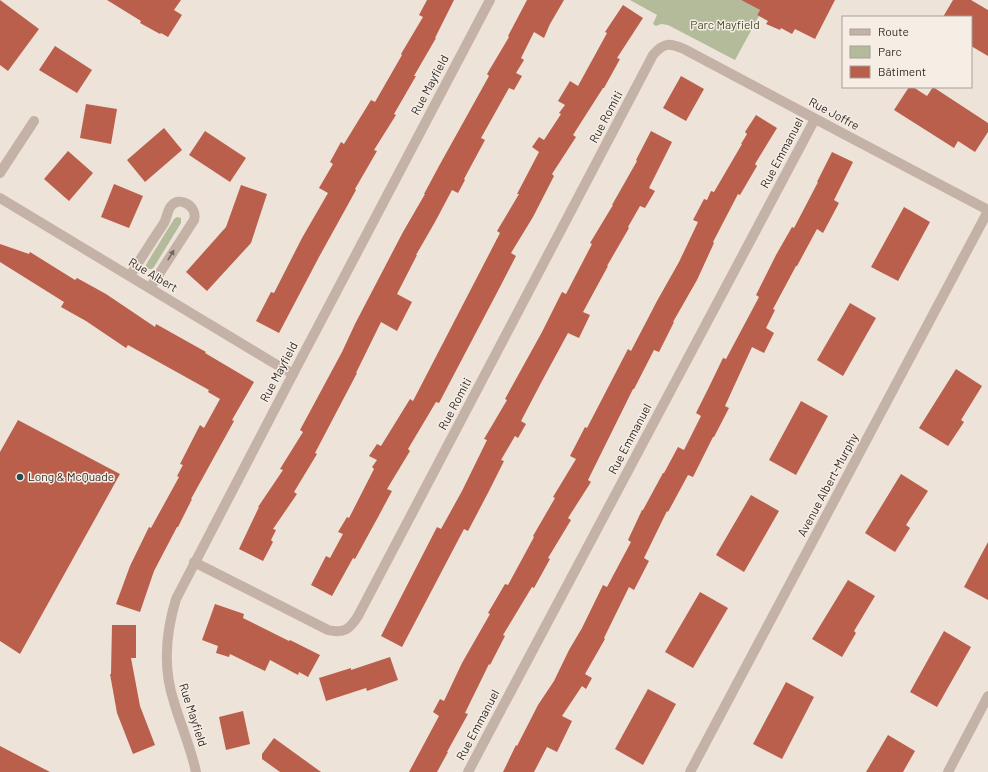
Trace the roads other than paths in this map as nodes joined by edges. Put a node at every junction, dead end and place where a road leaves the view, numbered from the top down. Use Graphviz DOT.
graph roads {
  1 [pos="490,0"];
  2 [pos="668,44"];
  3 [pos="816,119"];
  4 [pos="34,122"];
  5 [pos="0,173"];
  6 [pos="0,198"];
  7 [pos="988,210"];
  8 [pos="130,276"];
  9 [pos="150,288"];
  10 [pos="293,374"];
  11 [pos="194,562"];
  12 [pos="988,696"];
  13 [pos="196,772"];
  14 [pos="468,772"];
  15 [pos="690,772"];
  16 [pos="948,772"];
  1 -- 10 [label="street, Rue Mayfield"];
  2 -- 3 [label="street, Rue Joffre"];
  2 -- 11 [label="street, Rue Romiti"];
  3 -- 7 [label="street, Rue Joffre"];
  3 -- 14 [label="street, Rue Emmanuel"];
  4 -- 5 [label="street"];
  6 -- 8 [label="street, Rue Albert"];
  7 -- 15 [label="street, Avenue Albert-Murphy"];
  8 -- 9 [label="street, Rue Albert"];
  9 -- 8 [label="street, one-way"];
  9 -- 10 [label="street, Rue Albert"];
  10 -- 11 [label="street, Rue Mayfield"];
  11 -- 13 [label="street, Rue Mayfield"];
  12 -- 16 [label="street"];
}
